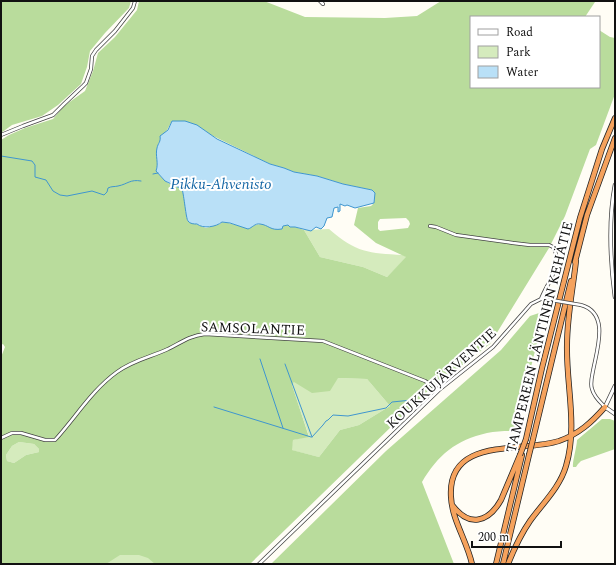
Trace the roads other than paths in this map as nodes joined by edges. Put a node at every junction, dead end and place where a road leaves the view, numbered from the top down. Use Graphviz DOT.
graph roads {
  1 [pos="135,1"];
  2 [pos="320,1"];
  3 [pos="323,4"];
  4 [pos="615,118"];
  5 [pos="1,135"];
  6 [pos="615,138"];
  7 [pos="615,185"];
  8 [pos="430,226"];
  9 [pos="576,261"];
  10 [pos="615,297"];
  11 [pos="541,299"];
  12 [pos="615,386"];
  13 [pos="439,390"];
  14 [pos="605,407"];
  15 [pos="615,414"];
  16 [pos="572,436"];
  17 [pos="1,438"];
  18 [pos="521,455"];
  19 [pos="452,504"];
  20 [pos="259,564"];
  21 [pos="472,564"];
  22 [pos="496,564"];
  23 [pos="503,564"];
  24 [pos="508,564"];
  1 -- 5 [label="street"];
  2 -- 3 [label="street"];
  4 -- 18 [label="highway, TAMPEREEN LÄNTINEN KEHÄTIE, bridge"];
  6 -- 9 [label="highway, TAMPEREEN LÄNTINEN KEHÄTIE"];
  7 -- 10 [label="street"];
  8 -- 11 [label="street"];
  9 -- 16 [label="highway"];
  9 -- 23 [label="highway, TAMPEREEN LÄNTINEN KEHÄTIE, bridge"];
  11 -- 13 [label="street, KOUKKUJÄRVENTIE"];
  11 -- 14 [label="street, bridge"];
  12 -- 14 [label="street"];
  13 -- 17 [label="street, SAMSOLANTIE"];
  13 -- 20 [label="street, KOUKKUJÄRVENTIE"];
  14 -- 15 [label="street"];
  14 -- 16 [label="highway"];
  16 -- 19 [label="highway"];
  16 -- 24 [label="highway"];
  18 -- 19 [label="highway"];
  18 -- 22 [label="highway, TAMPEREEN LÄNTINEN KEHÄTIE"];
  19 -- 21 [label="highway"];
}
